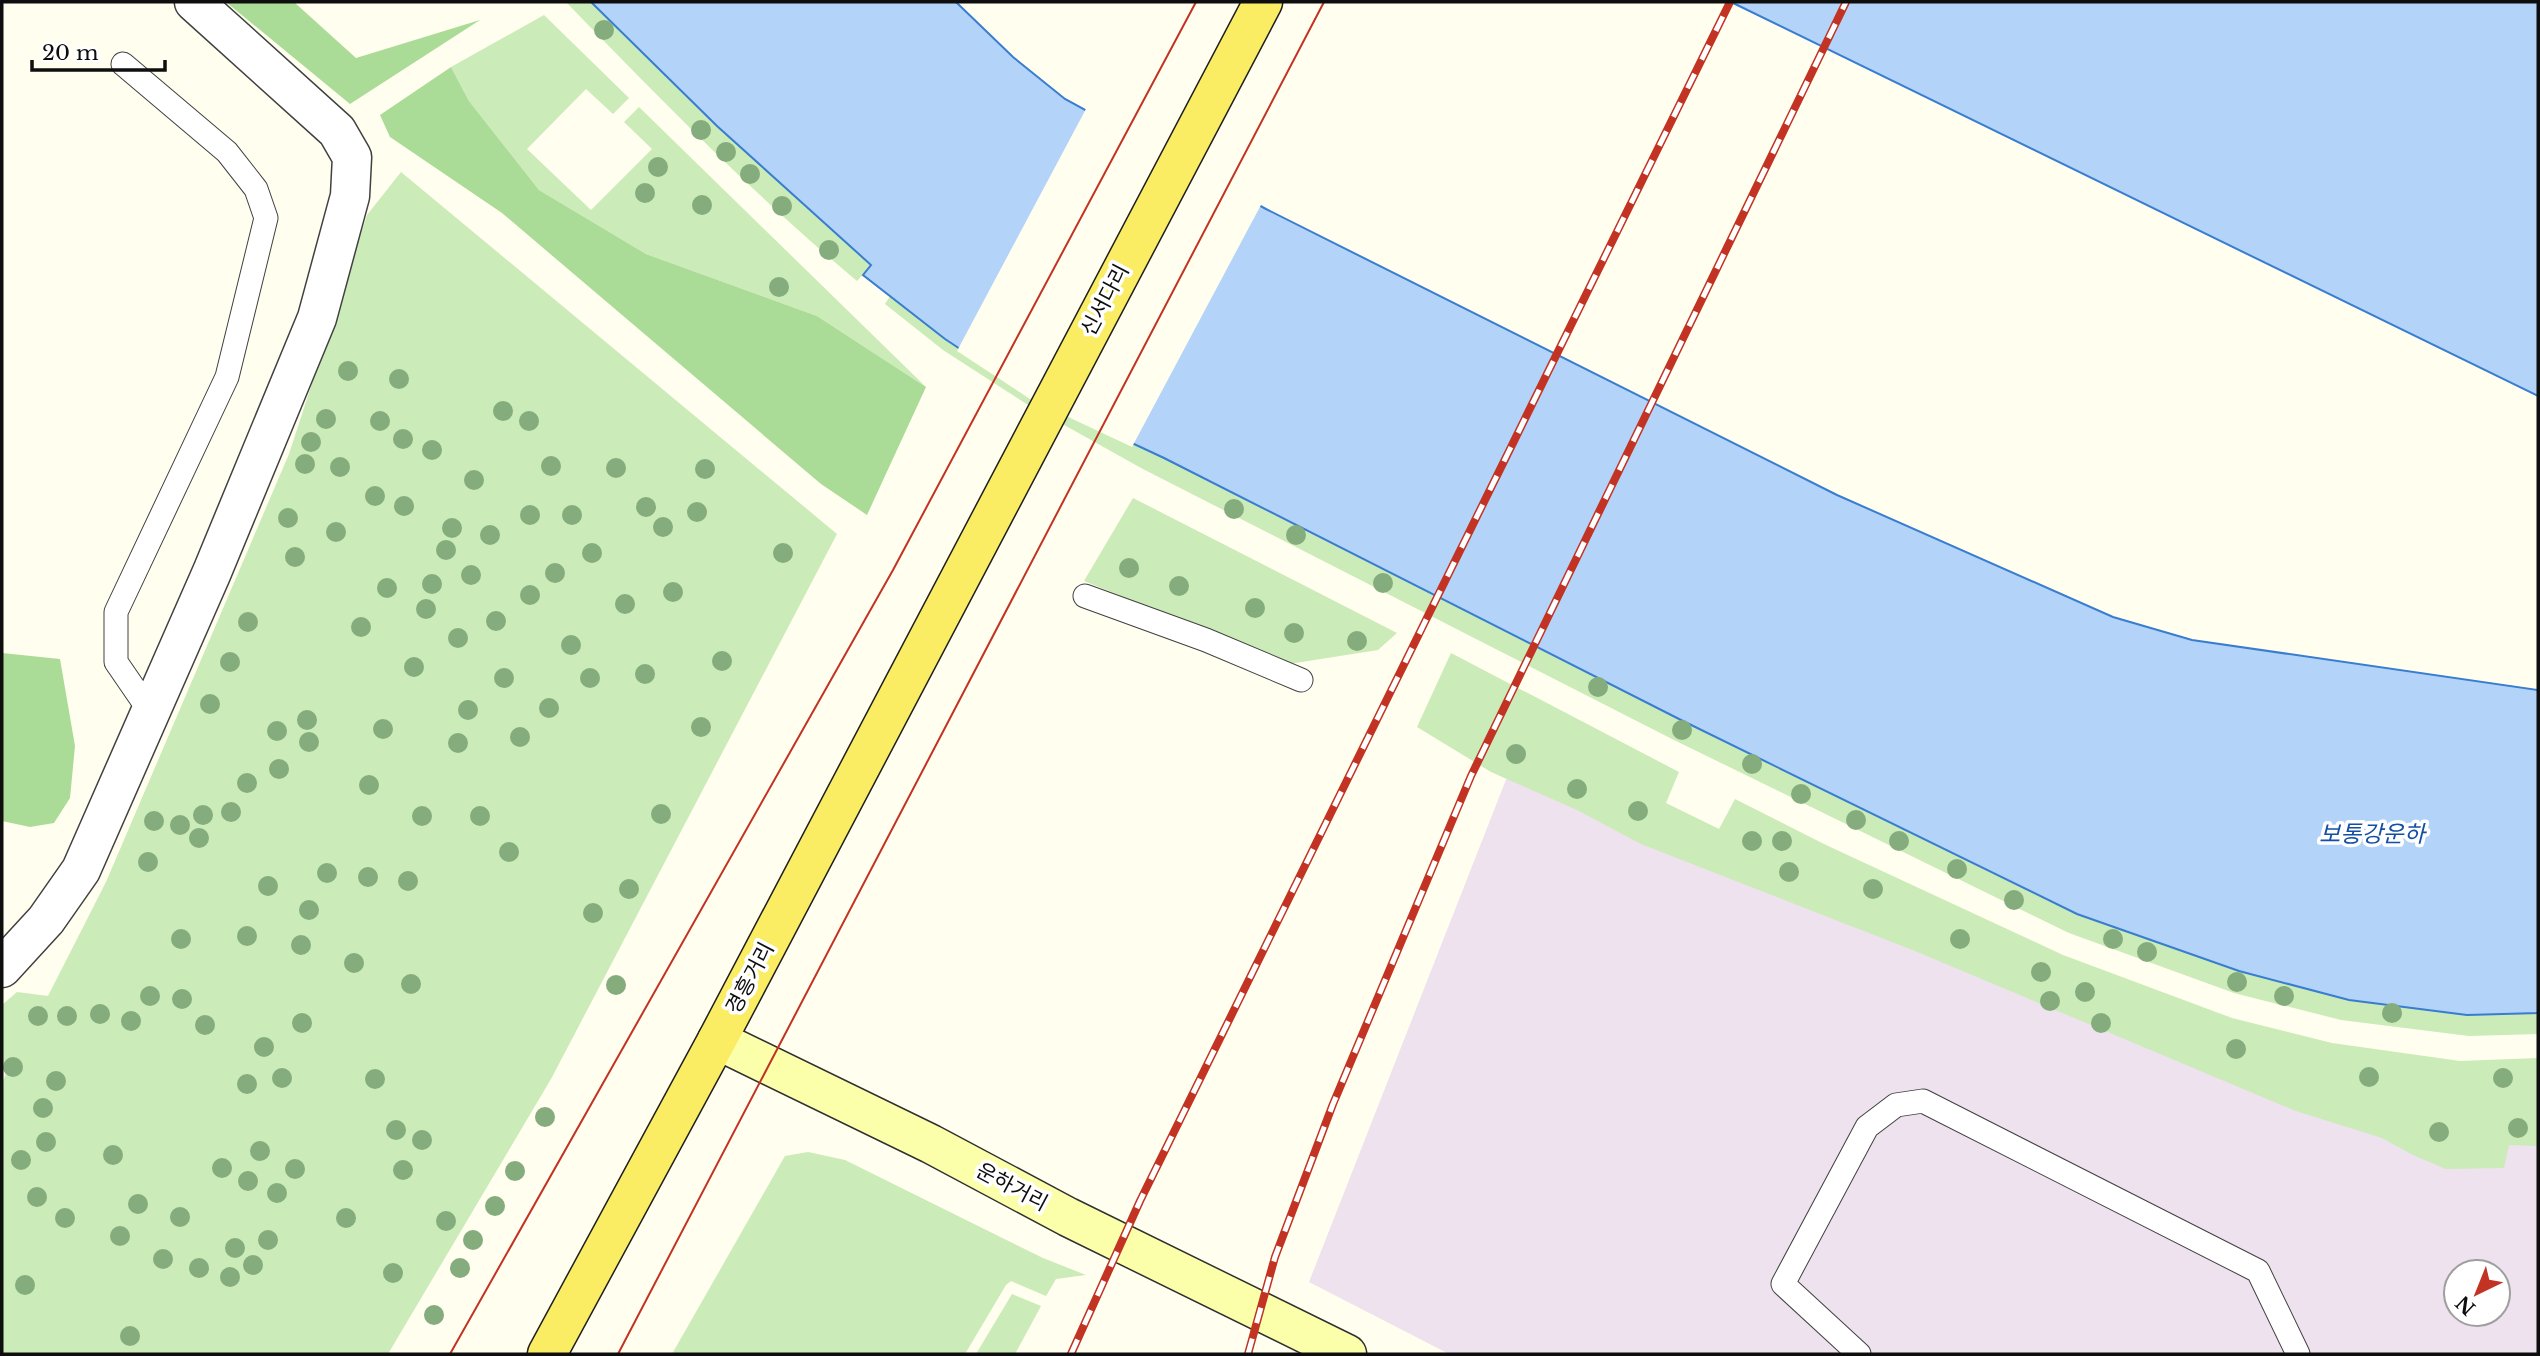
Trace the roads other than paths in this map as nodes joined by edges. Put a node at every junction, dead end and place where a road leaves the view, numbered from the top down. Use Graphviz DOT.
graph roads {
  1 [pos="194,2"];
  2 [pos="1263,2"];
  3 [pos="123,64"];
  4 [pos="1085,596"];
  5 [pos="947,599"];
  6 [pos="1301,680"];
  7 [pos="151,713"];
  8 [pos="2,968"];
  9 [pos="717,1040"];
  10 [pos="547,1354"];
  11 [pos="1347,1354"];
  12 [pos="1859,1354"];
  13 [pos="2298,1354"];
  1 -- 7 [label="street"];
  2 -- 5 [label="main road, 신서다리"];
  3 -- 7 [label="lane"];
  4 -- 6 [label="lane"];
  5 -- 9 [label="main road, 경흥거리"];
  7 -- 8 [label="street"];
  9 -- 10 [label="main road, 경흥거리"];
  9 -- 11 [label="street, 운하거리"];
  12 -- 13 [label="lane"];
}
